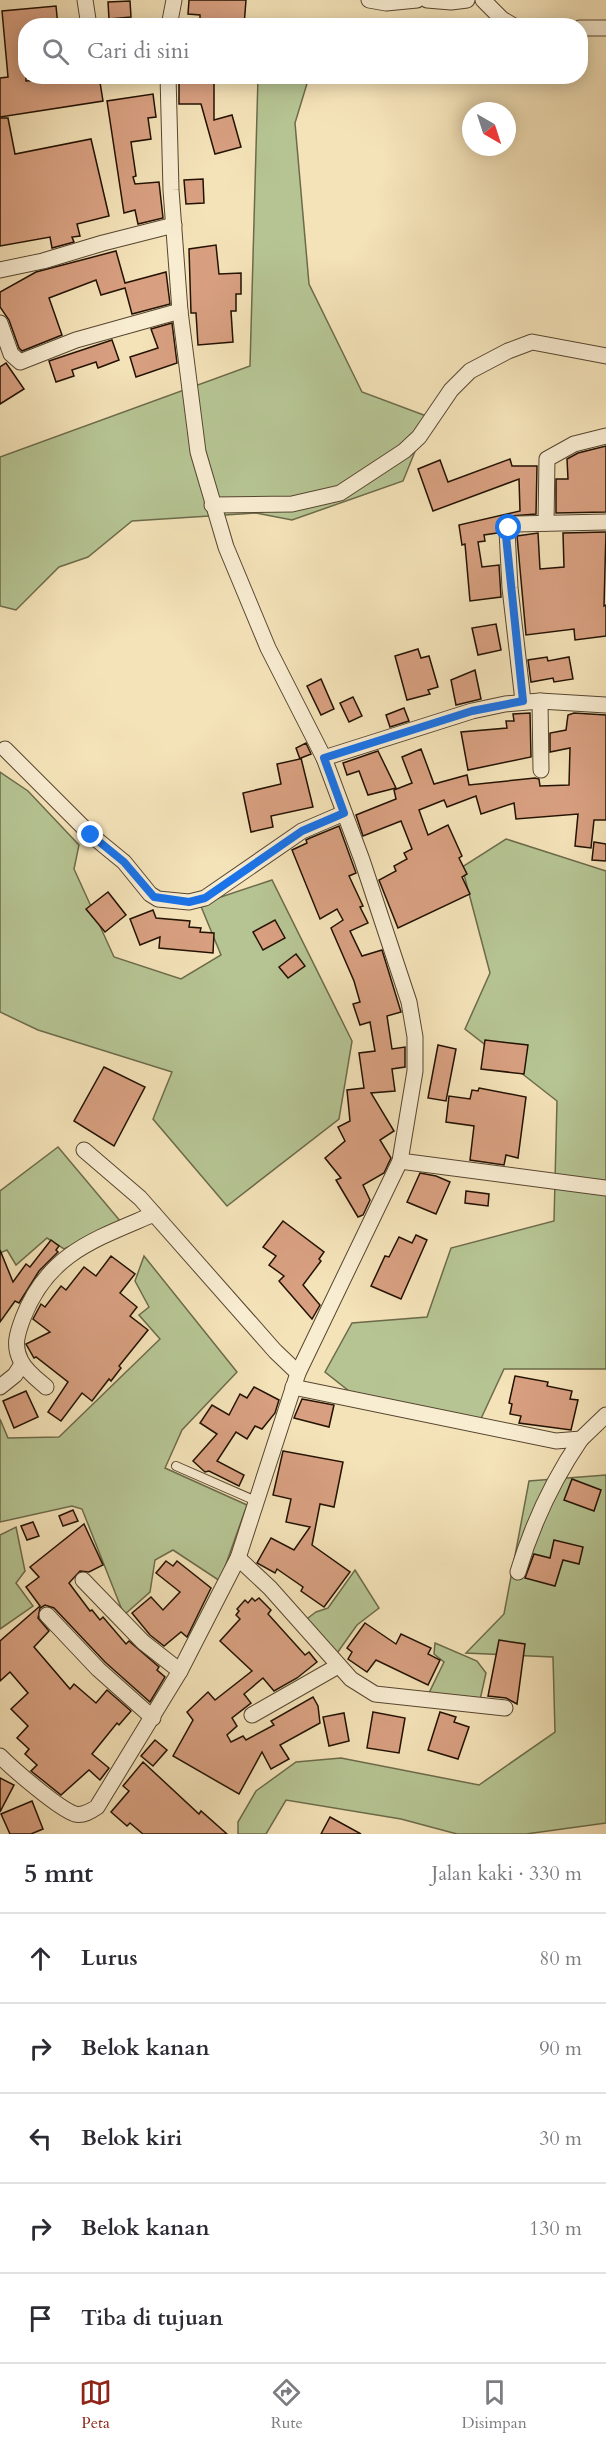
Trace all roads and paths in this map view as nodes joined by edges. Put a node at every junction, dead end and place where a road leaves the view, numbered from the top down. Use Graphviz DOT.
graph roads {
  1 [pos="85,0"];
  2 [pos="174,0"];
  3 [pos="369,0"];
  4 [pos="417,0"];
  5 [pos="427,0"];
  6 [pos="467,0"];
  7 [pos="483,0"];
  8 [pos="88,18"];
  9 [pos="171,18"];
  10 [pos="501,18"];
  11 [pos="588,28"];
  12 [pos="606,28"];
  13 [pos="168,84"];
  14 [pos="174,225"];
  15 [pos="0,270"];
  16 [pos="180,311"];
  17 [pos="0,323"];
  18 [pos="4,349"];
  19 [pos="606,356"];
  20 [pos="606,436"];
  21 [pos="212,505"];
  22 [pos="606,522"];
  23 [pos="546,523"];
  24 [pos="540,700"];
  25 [pos="523,701"];
  26 [pos="606,705"];
  27 [pos="5,749"];
  28 [pos="324,758"];
  29 [pos="541,770"];
  30 [pos="344,813"];
  31 [pos="84,1150"];
  32 [pos="400,1161"];
  33 [pos="606,1188"];
  34 [pos="154,1214"];
  35 [pos="22,1364"];
  36 [pos="296,1380"];
  37 [pos="0,1387"];
  38 [pos="46,1388"];
  39 [pos="606,1415"];
  40 [pos="581,1439"];
  41 [pos="176,1466"];
  42 [pos="256,1501"];
  43 [pos="238,1558"];
  44 [pos="518,1572"];
  45 [pos="83,1580"];
  46 [pos="47,1616"];
  47 [pos="338,1666"];
  48 [pos="180,1671"];
  49 [pos="506,1708"];
  50 [pos="252,1715"];
  51 [pos="153,1718"];
  52 [pos="2,1763"];
  1 -- 8 [label="street"];
  2 -- 9 [label="street"];
  3 -- 4 [label="street"];
  5 -- 6 [label="street"];
  7 -- 10 [label="street"];
  11 -- 12 [label="street"];
  13 -- 14 [label="street"];
  14 -- 15 [label="street"];
  14 -- 16 [label="street"];
  16 -- 18 [label="street"];
  16 -- 21 [label="street"];
  17 -- 18 [label="street"];
  19 -- 21 [label="street"];
  20 -- 23 [label="street"];
  21 -- 28 [label="street"];
  22 -- 23 [label="street"];
  23 -- 25 [label="street"];
  24 -- 25 [label="street"];
  24 -- 26 [label="street"];
  24 -- 29 [label="street"];
  25 -- 28 [label="street"];
  27 -- 30 [label="street"];
  28 -- 30 [label="street"];
  30 -- 32 [label="street"];
  31 -- 34 [label="street"];
  32 -- 33 [label="street"];
  32 -- 36 [label="street"];
  34 -- 35 [label="street"];
  34 -- 36 [label="street"];
  35 -- 37 [label="street"];
  35 -- 38 [label="street"];
  36 -- 40 [label="street"];
  36 -- 42 [label="street"];
  39 -- 40 [label="street"];
  40 -- 44 [label="street"];
  41 -- 42 [label="lane"];
  42 -- 43 [label="street"];
  43 -- 47 [label="street"];
  43 -- 48 [label="street"];
  45 -- 48 [label="street"];
  46 -- 51 [label="street"];
  47 -- 49 [label="street"];
  47 -- 50 [label="street"];
  48 -- 51 [label="street"];
  51 -- 52 [label="street"];
}
